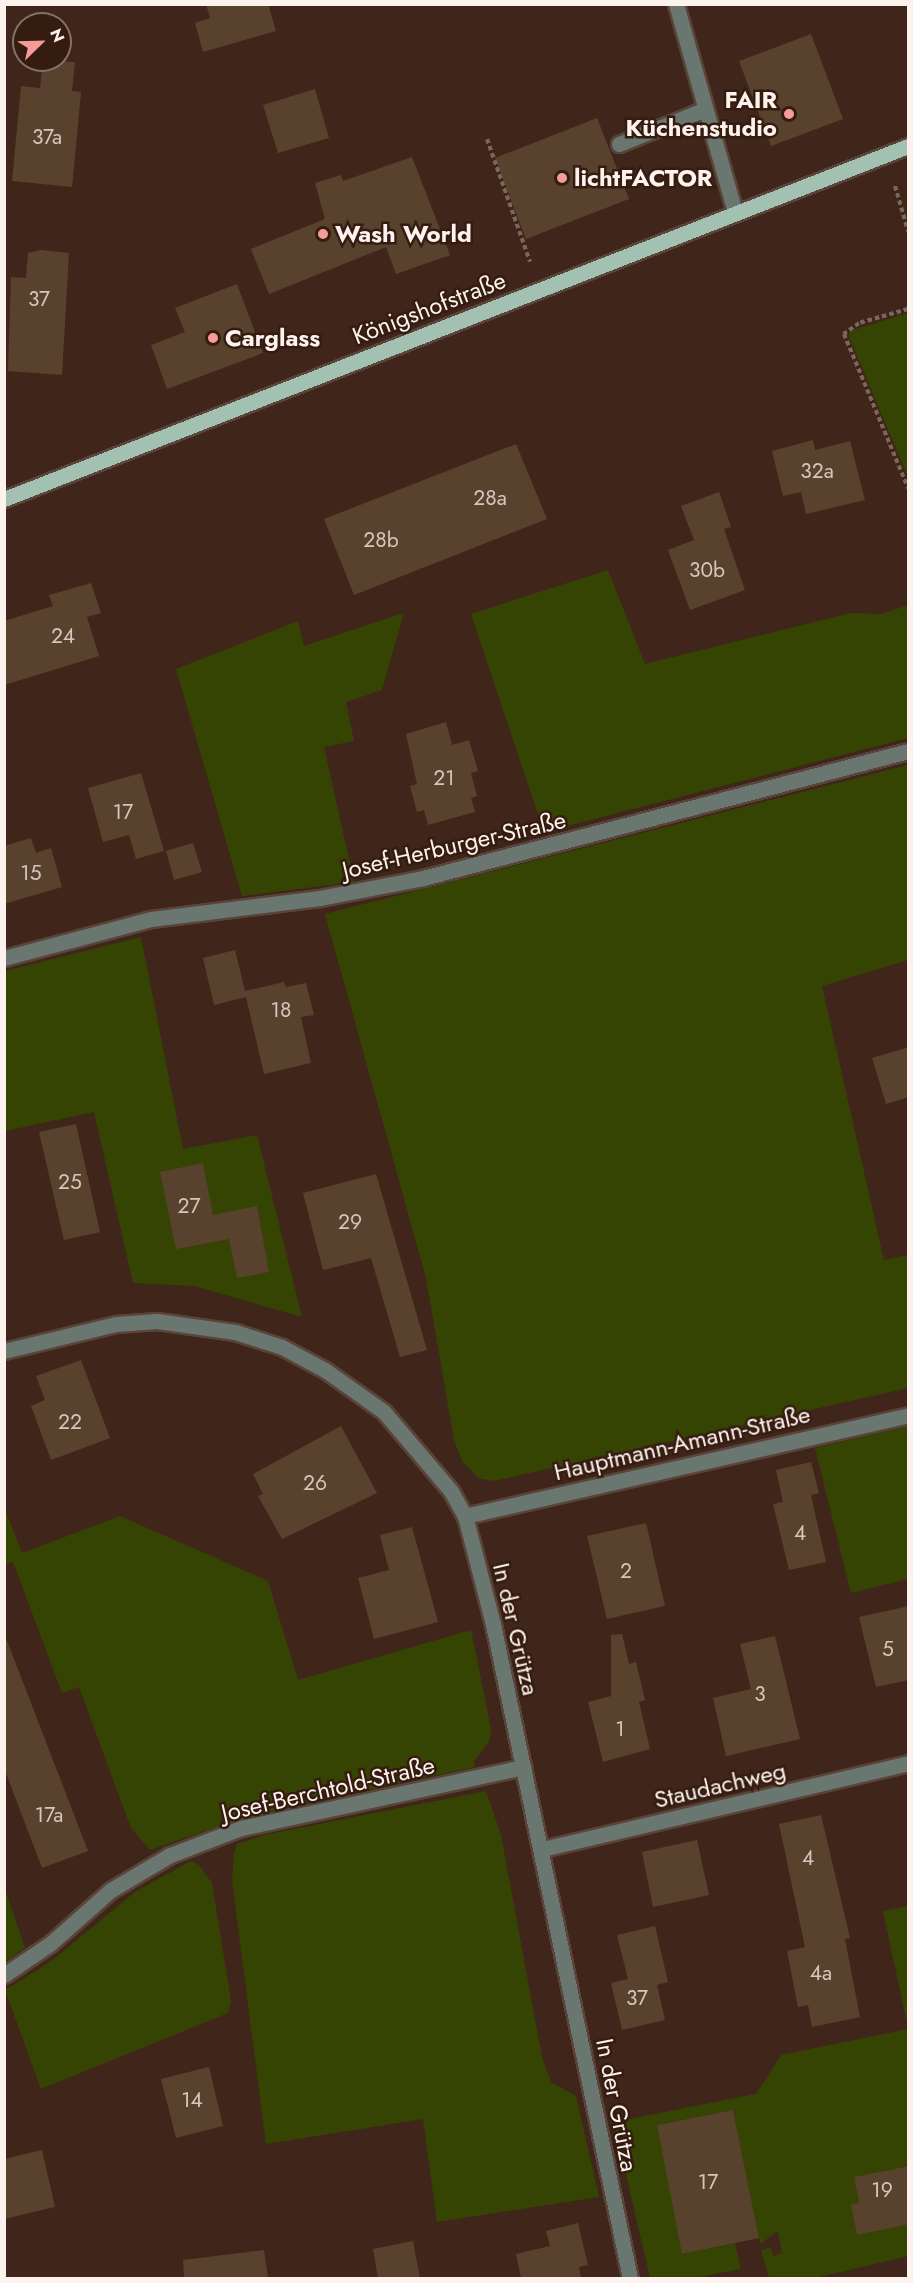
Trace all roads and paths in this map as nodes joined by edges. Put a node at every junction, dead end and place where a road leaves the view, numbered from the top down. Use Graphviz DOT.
graph roads {
  1 [pos="676,4"];
  2 [pos="703,110"];
  3 [pos="487,139"];
  4 [pos="619,144"];
  5 [pos="909,146"];
  6 [pos="895,186"];
  7 [pos="735,213"];
  8 [pos="909,231"];
  9 [pos="530,262"];
  10 [pos="909,309"];
  11 [pos="909,488"];
  12 [pos="4,499"];
  13 [pos="909,751"];
  14 [pos="4,958"];
  15 [pos="4,1351"];
  16 [pos="909,1415"];
  17 [pos="465,1516"];
  18 [pos="909,1763"];
  19 [pos="522,1767"];
  20 [pos="542,1850"];
  21 [pos="4,1975"];
  22 [pos="630,2278"];
  1 -- 2 [label="street"];
  2 -- 4 [label="street"];
  2 -- 7 [label="street"];
  3 -- 9 [label="path"];
  5 -- 7 [label="main road, Königshofstraße"];
  6 -- 8 [label="path"];
  7 -- 12 [label="main road, Königshofstraße"];
  10 -- 11 [label="path"];
  13 -- 14 [label="street, Josef-Herburger-Straße"];
  15 -- 17 [label="street, In der Grütza"];
  16 -- 17 [label="street, Hauptmann-Amann-Straße"];
  17 -- 19 [label="street, In der Grütza"];
  18 -- 20 [label="street, Staudachweg"];
  19 -- 20 [label="street, In der Grütza"];
  19 -- 21 [label="street, Josef-Berchtold-Straße"];
  20 -- 22 [label="street, In der Grütza"];
}
